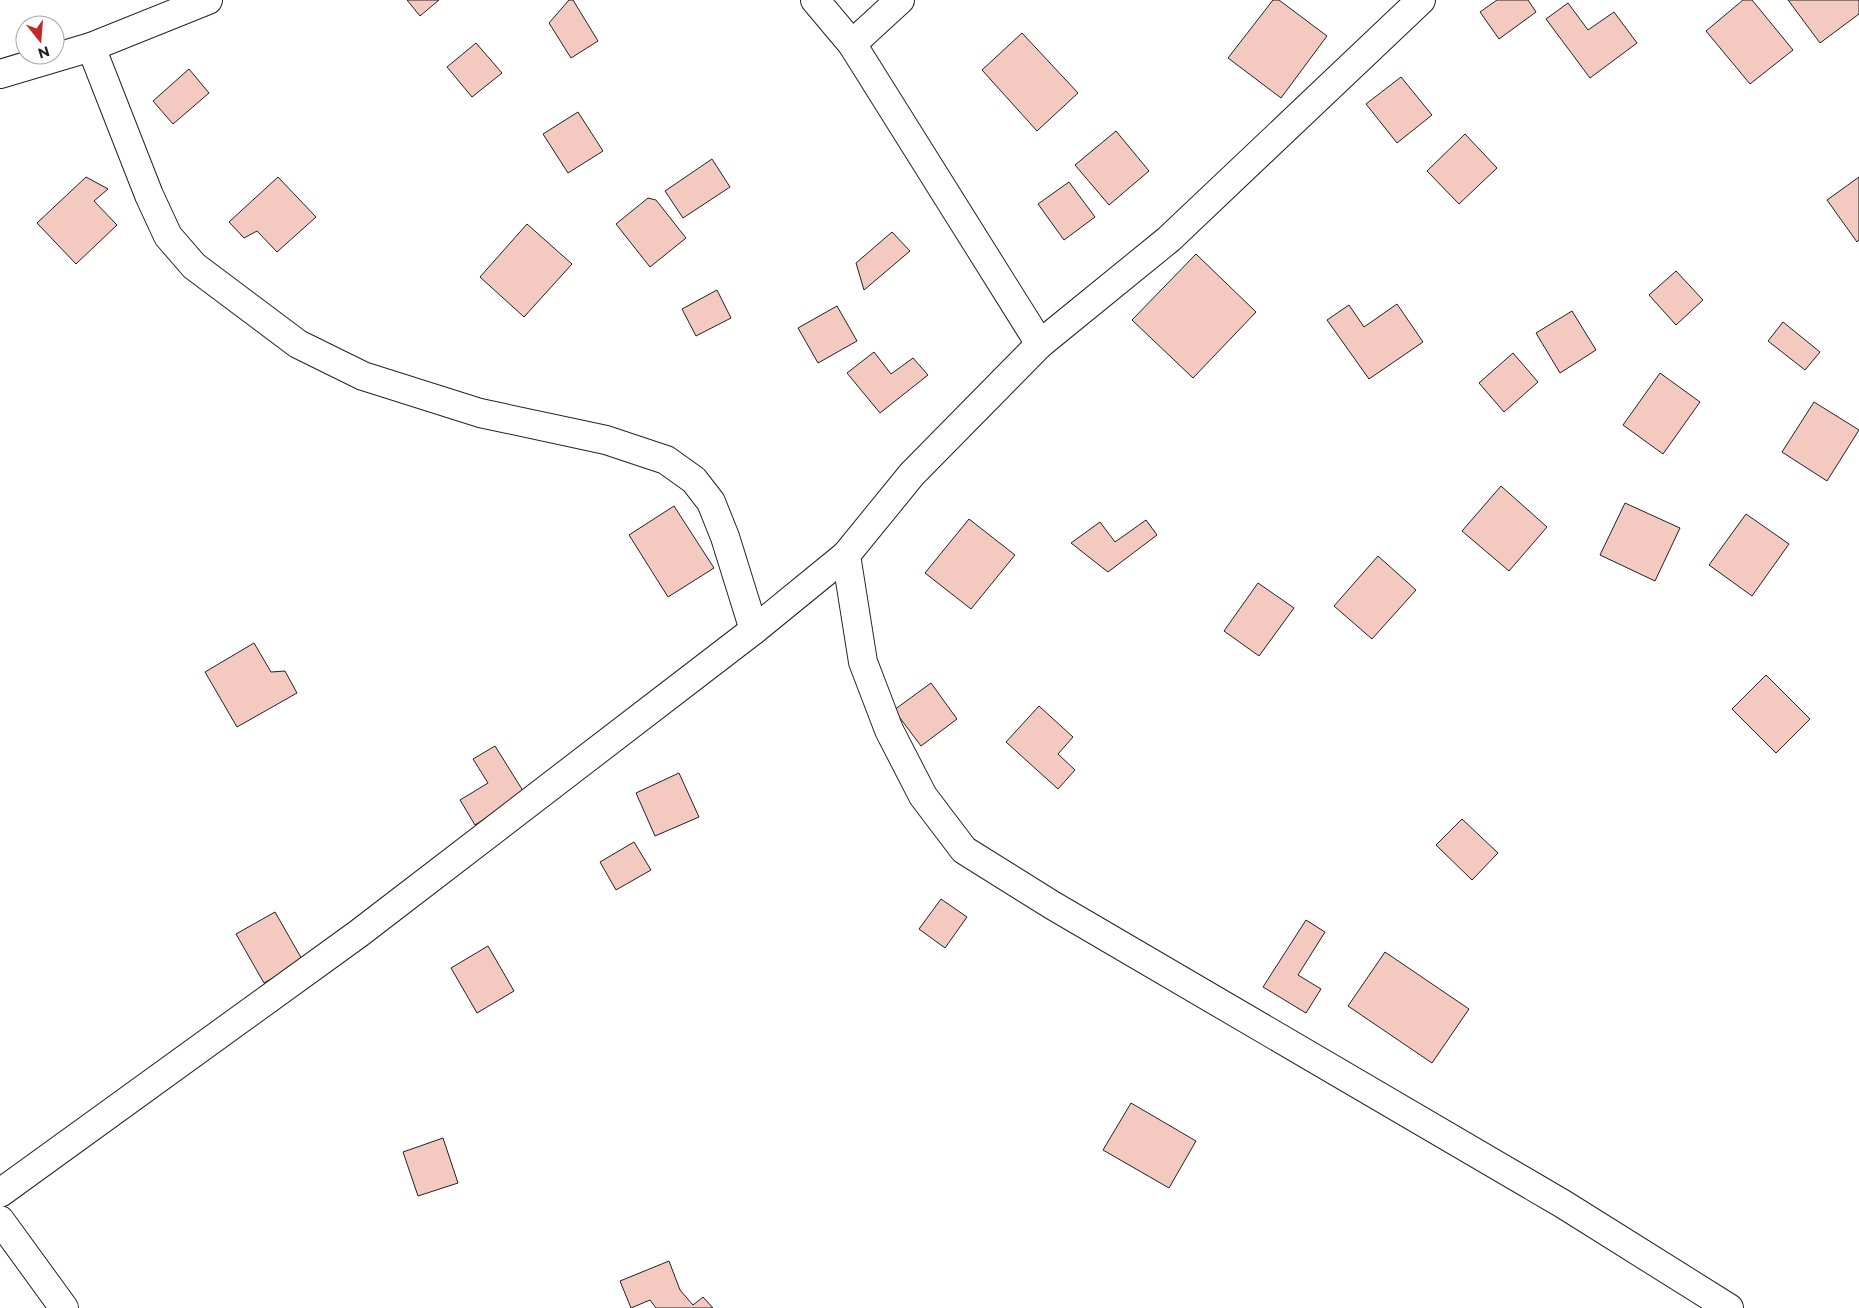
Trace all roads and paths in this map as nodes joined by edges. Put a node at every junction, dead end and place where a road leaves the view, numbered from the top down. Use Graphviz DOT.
graph roads {
  1 [pos="208,0"];
  2 [pos="815,0"];
  3 [pos="900,0"];
  4 [pos="1421,0"];
  5 [pos="852,44"];
  6 [pos="91,47"];
  7 [pos="0,74"];
  8 [pos="1040,344"];
  9 [pos="846,555"];
  10 [pos="754,630"];
  11 [pos="0,1193"];
  12 [pos="0,1220"];
  13 [pos="64,1308"];
  14 [pos="1729,1308"];
  1 -- 6 [label="street"];
  2 -- 5 [label="street"];
  3 -- 5 [label="street"];
  4 -- 8 [label="street"];
  5 -- 8 [label="street"];
  6 -- 7 [label="street"];
  6 -- 10 [label="street"];
  8 -- 9 [label="street"];
  9 -- 10 [label="street"];
  9 -- 14 [label="street"];
  10 -- 11 [label="street"];
  12 -- 13 [label="street"];
}
